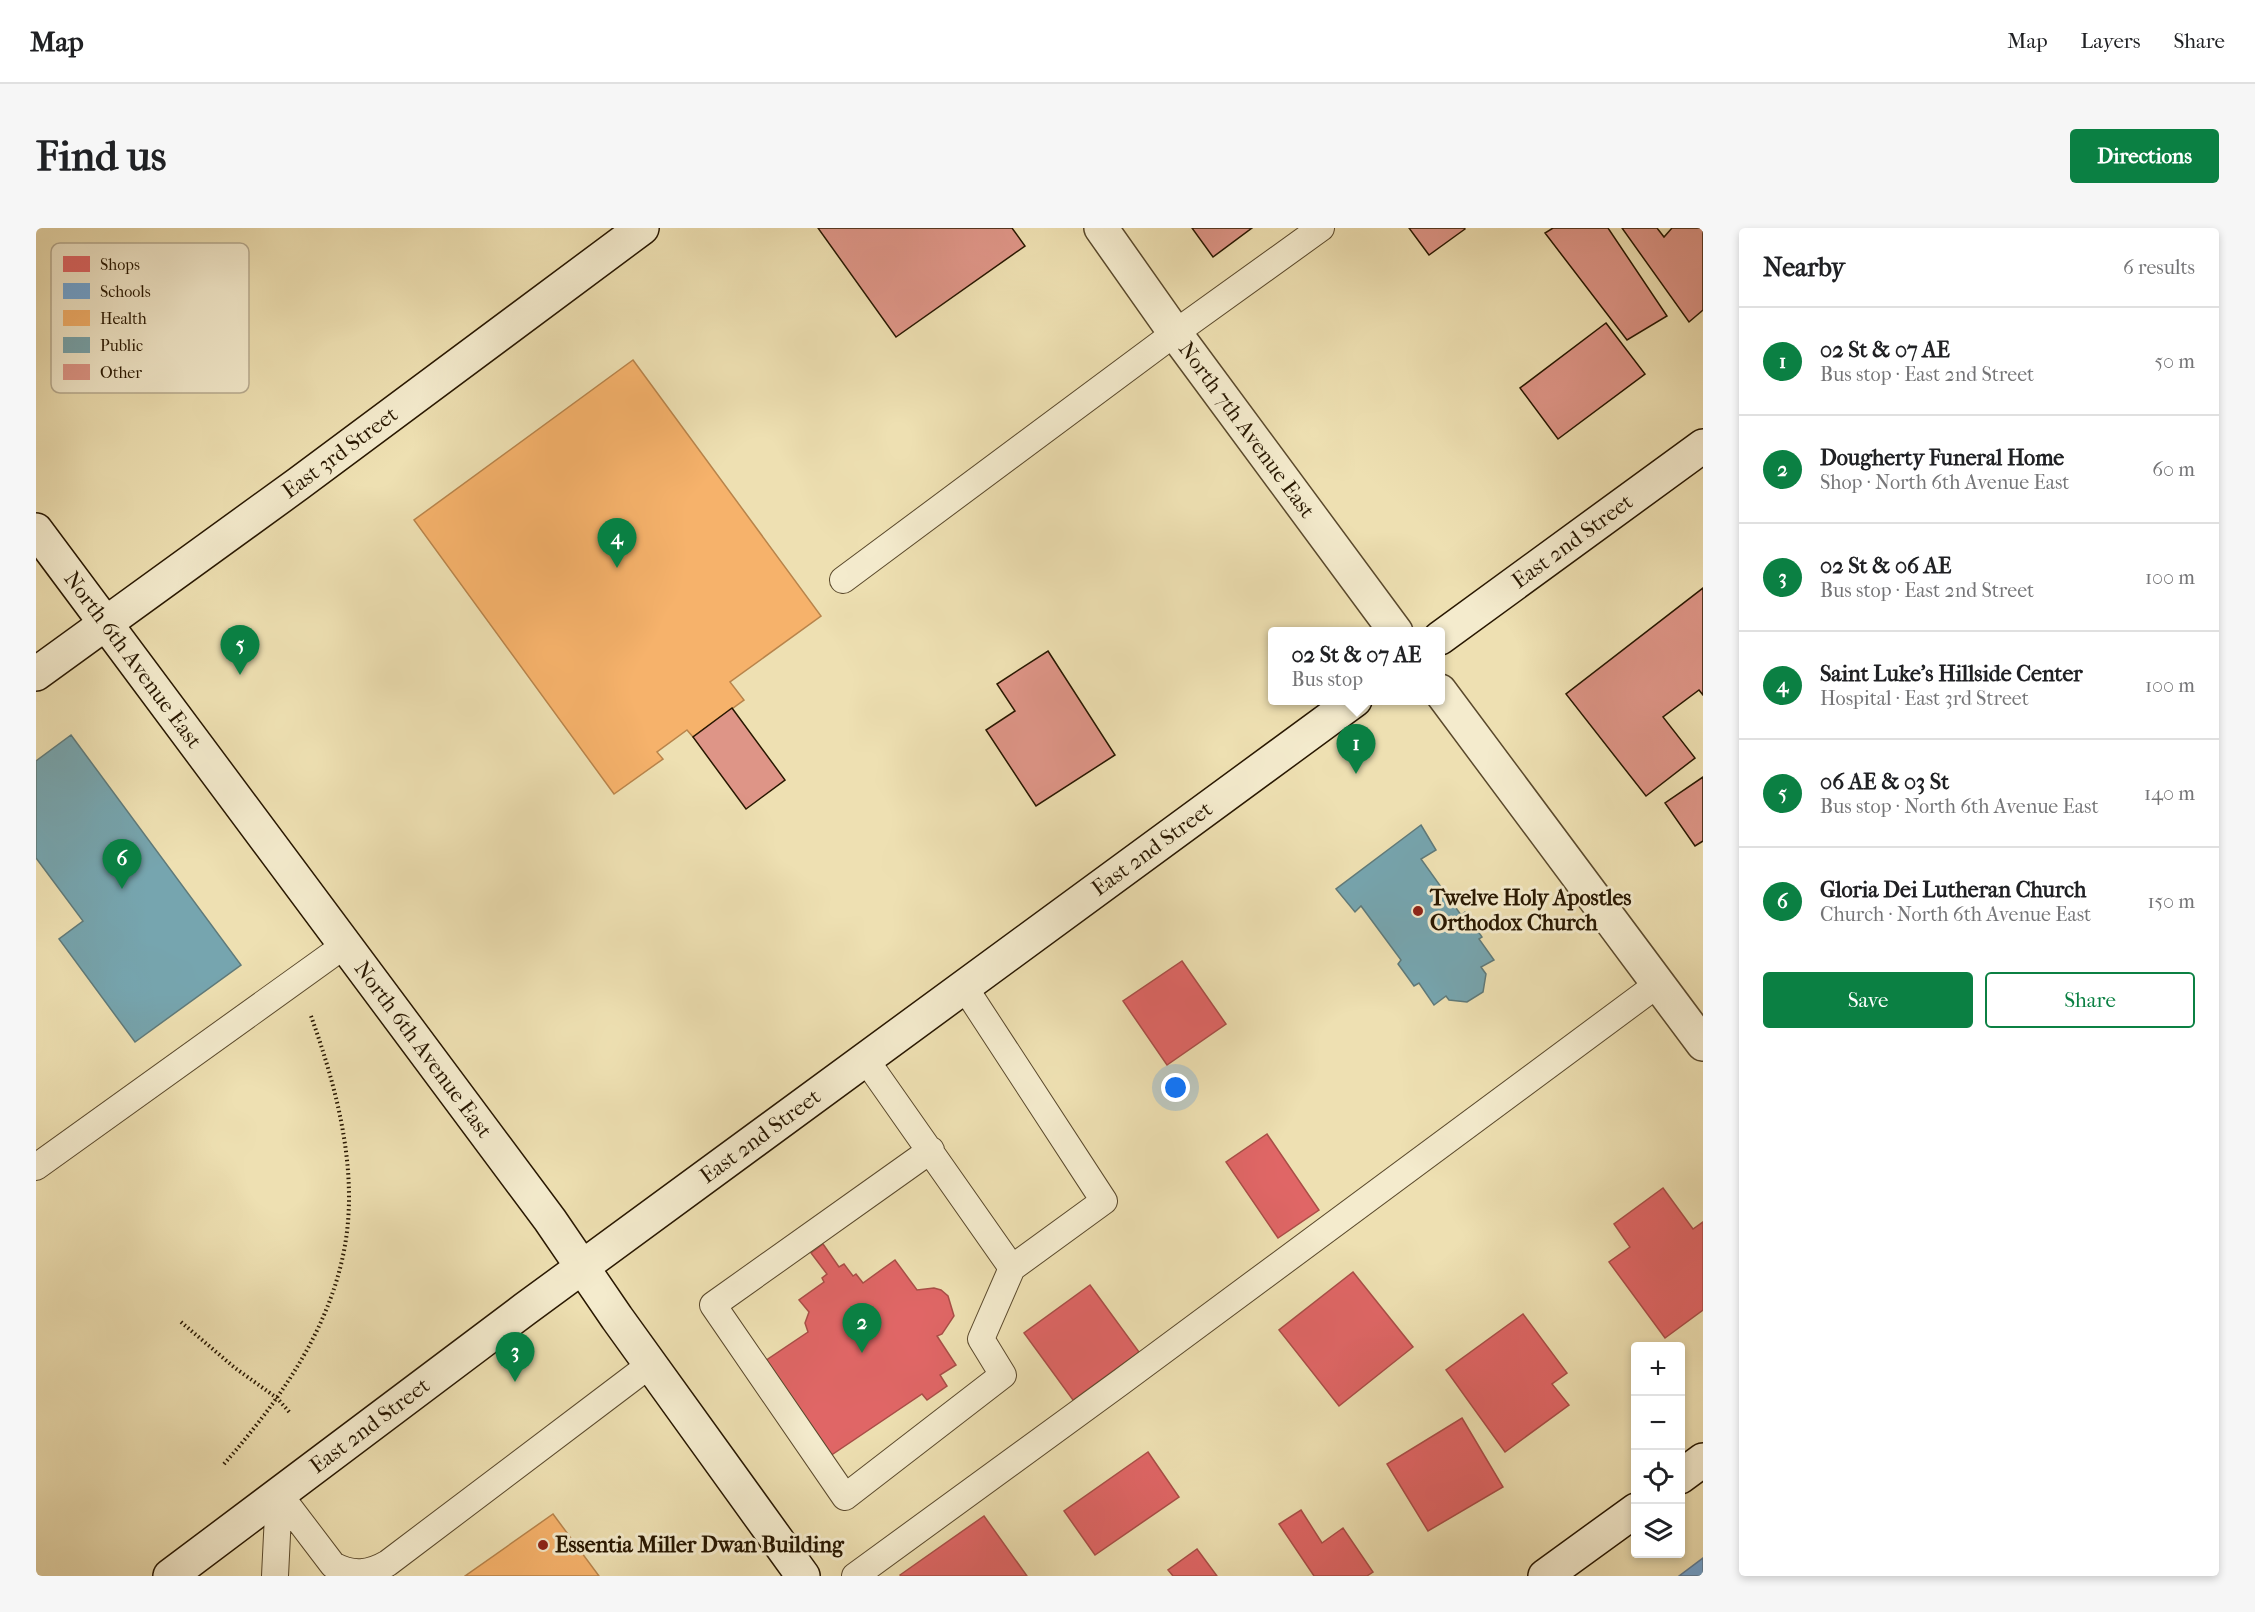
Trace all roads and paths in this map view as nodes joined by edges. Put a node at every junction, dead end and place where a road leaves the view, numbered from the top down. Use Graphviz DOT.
graph roads {
  1 [pos="642,228"];
  2 [pos="1101,228"];
  3 [pos="1321,228"];
  4 [pos="1175,333"];
  5 [pos="1703,446"];
  6 [pos="36,530"];
  7 [pos="843,580"];
  8 [pos="104,623"];
  9 [pos="1392,627"];
  10 [pos="1445,634"];
  11 [pos="36,674"];
  12 [pos="1445,698"];
  13 [pos="1348,705"];
  14 [pos="345,945"];
  15 [pos="1658,984"];
  16 [pos="965,988"];
  17 [pos="309,1010"];
  18 [pos="1703,1044"];
  19 [pos="866,1060"];
  20 [pos="931,1150"];
  21 [pos="36,1167"];
  22 [pos="583,1267"];
  23 [pos="1012,1268"];
  24 [pos="181,1322"];
  25 [pos="651,1364"];
  26 [pos="276,1398"];
  27 [pos="291,1414"];
  28 [pos="1703,1460"];
  29 [pos="224,1464"];
  30 [pos="1685,1473"];
  31 [pos="279,1494"];
  32 [pos="1631,1513"];
  33 [pos="170,1576"];
  34 [pos="275,1576"];
  35 [pos="803,1576"];
  36 [pos="855,1576"];
  37 [pos="1545,1576"];
  1 -- 8 [label="street, East 3rd Street"];
  2 -- 4 [label="street, North 7th Avenue East"];
  3 -- 4 [label="lane"];
  4 -- 7 [label="lane"];
  4 -- 9 [label="street, North 7th Avenue East"];
  5 -- 10 [label="street, East 2nd Street"];
  6 -- 8 [label="street, North 6th Avenue East"];
  8 -- 11 [label="street, East 3rd Street"];
  8 -- 14 [label="street, North 6th Avenue East"];
  12 -- 15 [label="street"];
  13 -- 16 [label="street, East 2nd Street"];
  14 -- 21 [label="lane"];
  14 -- 22 [label="street, North 6th Avenue East"];
  15 -- 18 [label="street"];
  15 -- 36 [label="lane"];
  16 -- 19 [label="street, East 2nd Street"];
  16 -- 23 [label="lane"];
  17 -- 26 [label="path"];
  19 -- 20 [label="lane"];
  19 -- 22 [label="street, East 2nd Street"];
  20 -- 23 [label="lane"];
  20 -- 23 [label="lane"];
  22 -- 25 [label="street, North 6th Avenue East"];
  22 -- 31 [label="street, East 2nd Street"];
  24 -- 26 [label="path"];
  25 -- 31 [label="lane"];
  25 -- 35 [label="street, North 6th Avenue East"];
  26 -- 27 [label="path"];
  26 -- 29 [label="path"];
  28 -- 30 [label="street"];
  31 -- 33 [label="street, East 2nd Street"];
  31 -- 34 [label="lane"];
  32 -- 37 [label="street"];
}
